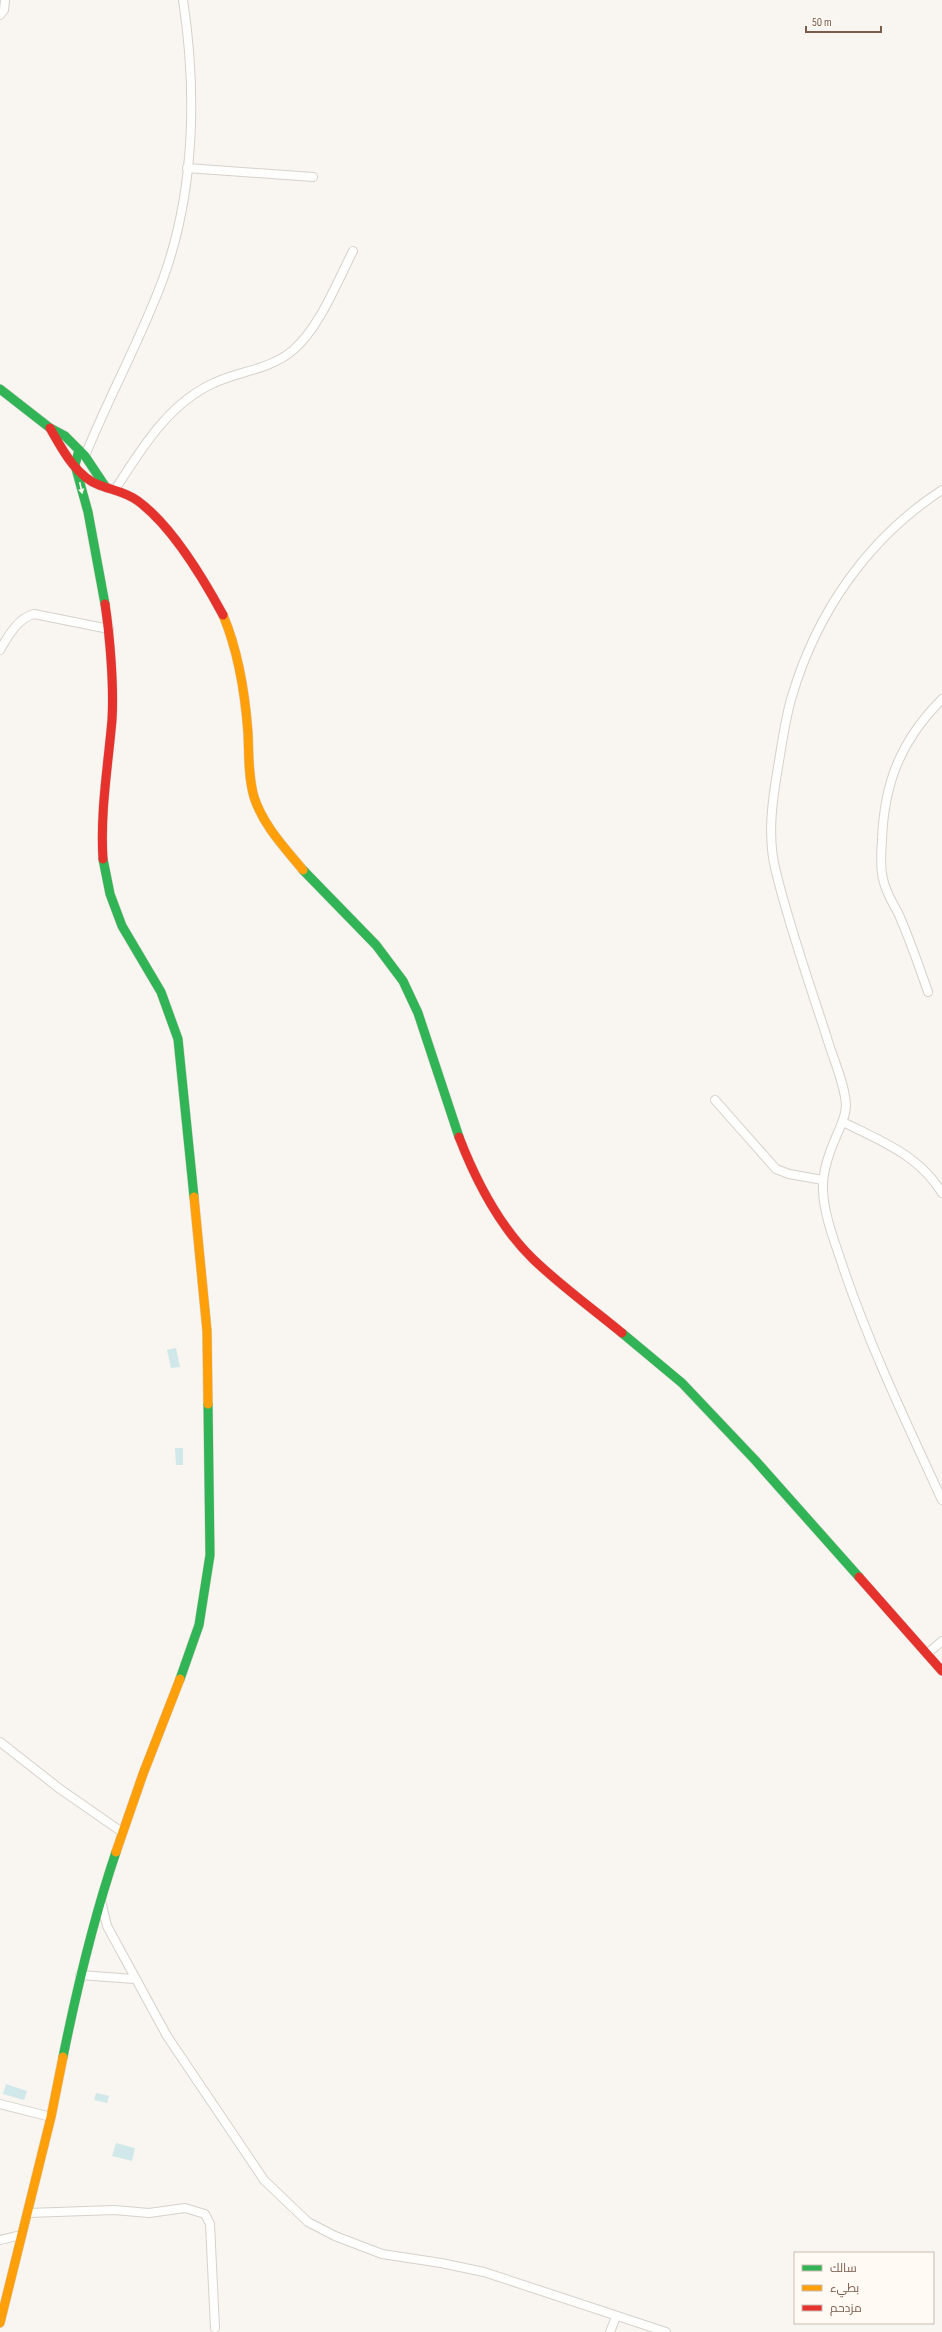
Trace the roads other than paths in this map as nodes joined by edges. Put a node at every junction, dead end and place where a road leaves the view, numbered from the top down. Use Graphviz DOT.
graph roads {
  1 [pos="5,0"];
  2 [pos="182,0"];
  3 [pos="0,15"];
  4 [pos="187,168"];
  5 [pos="313,177"];
  6 [pos="353,251"];
  7 [pos="0,389"];
  8 [pos="50,428"];
  9 [pos="82,453"];
  10 [pos="75,465"];
  11 [pos="93,467"];
  12 [pos="90,480"];
  13 [pos="105,486"];
  14 [pos="116,488"];
  15 [pos="942,490"];
  16 [pos="88,512"];
  17 [pos="109,629"];
  18 [pos="0,650"];
  19 [pos="942,699"];
  20 [pos="928,992"];
  21 [pos="715,1100"];
  22 [pos="843,1122"];
  23 [pos="823,1180"];
  24 [pos="942,1193"];
  25 [pos="942,1500"];
  26 [pos="942,1641"];
  27 [pos="927,1654"];
  28 [pos="942,1671"];
  29 [pos="0,1742"];
  30 [pos="122,1832"];
  31 [pos="100,1900"];
  32 [pos="80,1975"];
  33 [pos="134,1979"];
  34 [pos="0,2104"];
  35 [pos="51,2117"];
  36 [pos="28,2213"];
  37 [pos="21,2235"];
  38 [pos="0,2240"];
  39 [pos="616,2316"];
  40 [pos="0,2323"];
  41 [pos="214,2328"];
  42 [pos="610,2332"];
  43 [pos="666,2332"];
  1 -- 3 [label="street"];
  2 -- 4 [label="street"];
  4 -- 5 [label="street"];
  4 -- 9 [label="street"];
  6 -- 14 [label="street"];
  7 -- 8 [label="street"];
  8 -- 9 [label="street"];
  8 -- 10 [label="street"];
  9 -- 10 [label="street"];
  9 -- 11 [label="street"];
  10 -- 12 [label="street"];
  10 -- 16 [label="street, one-way"];
  11 -- 12 [label="street"];
  11 -- 13 [label="street"];
  12 -- 13 [label="street"];
  12 -- 16 [label="street"];
  13 -- 14 [label="street"];
  14 -- 27 [label="street"];
  15 -- 22 [label="street"];
  16 -- 17 [label="street"];
  17 -- 18 [label="street"];
  17 -- 30 [label="street"];
  19 -- 20 [label="street"];
  21 -- 23 [label="street"];
  22 -- 23 [label="street"];
  22 -- 24 [label="street"];
  23 -- 25 [label="street"];
  26 -- 27 [label="street"];
  27 -- 28 [label="street"];
  29 -- 30 [label="street"];
  30 -- 31 [label="street"];
  31 -- 32 [label="street"];
  31 -- 33 [label="street"];
  32 -- 33 [label="street"];
  32 -- 35 [label="street"];
  33 -- 39 [label="street"];
  34 -- 35 [label="street"];
  35 -- 36 [label="street"];
  36 -- 37 [label="street"];
  36 -- 41 [label="street"];
  37 -- 38 [label="street"];
  37 -- 40 [label="street"];
  39 -- 42 [label="street"];
  39 -- 43 [label="street"];
}
